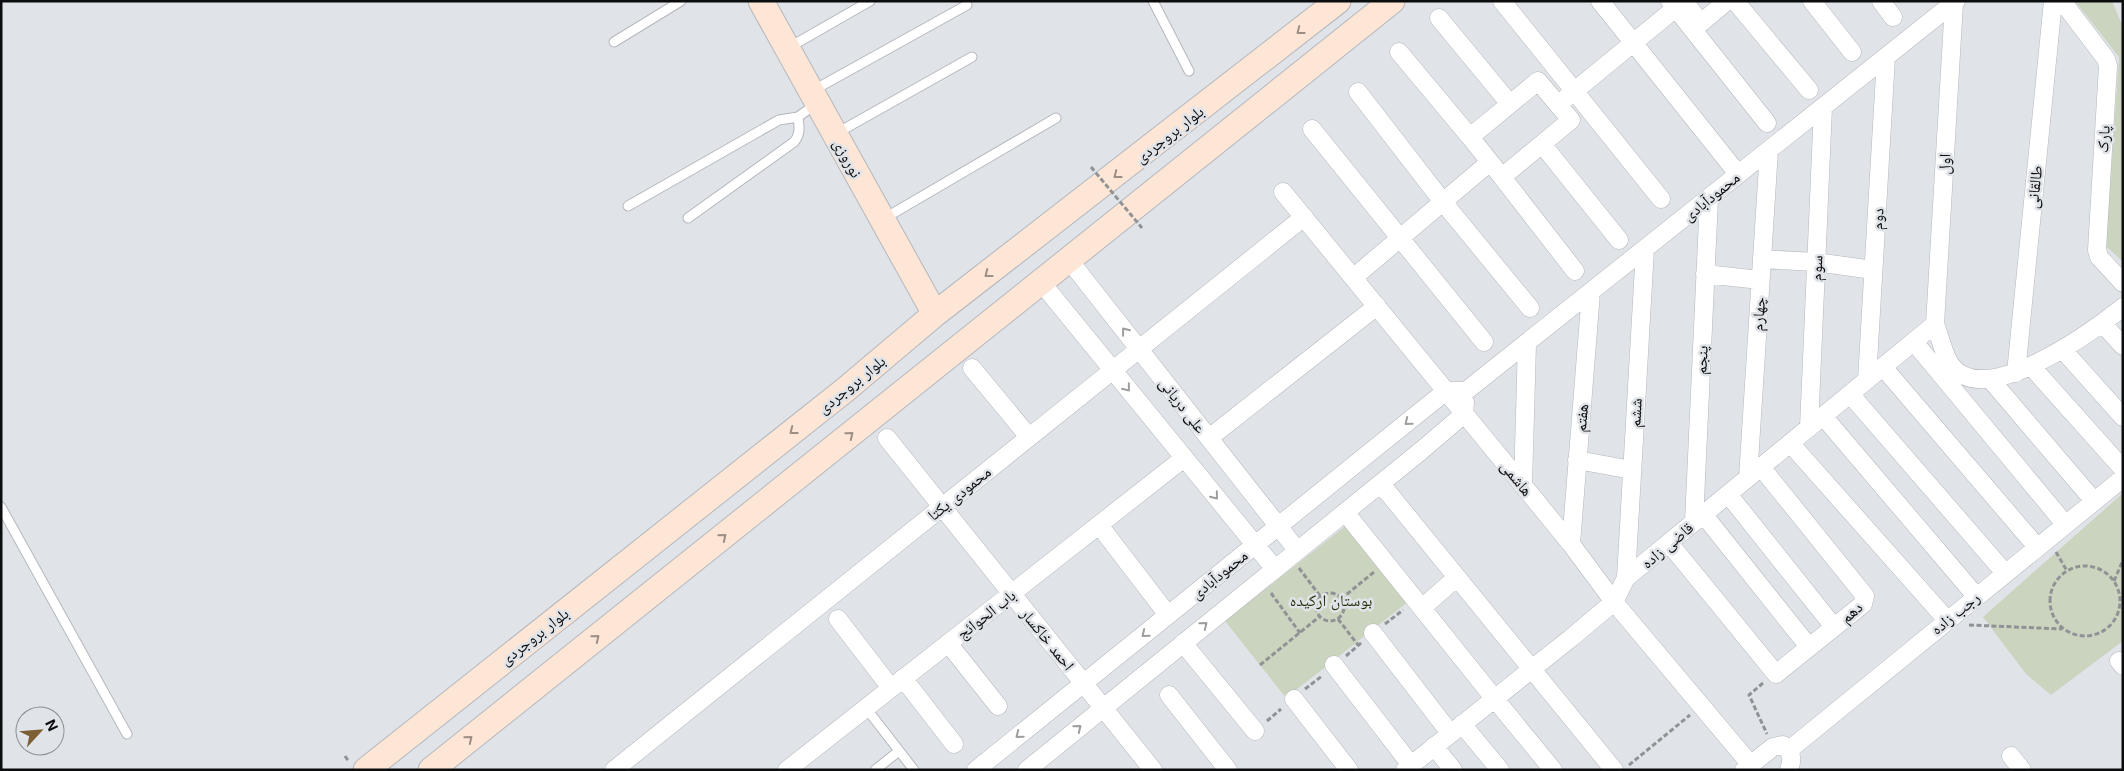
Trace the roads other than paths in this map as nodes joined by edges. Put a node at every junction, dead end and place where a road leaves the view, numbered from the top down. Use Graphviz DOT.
graph roads {
  1 [pos="681,1"];
  2 [pos="761,1"];
  3 [pos="870,1"];
  4 [pos="1153,1"];
  5 [pos="1338,1"];
  6 [pos="1392,1"];
  7 [pos="1502,1"];
  8 [pos="1600,1"];
  9 [pos="1727,1"];
  10 [pos="1736,1"];
  11 [pos="1812,1"];
  12 [pos="1881,1"];
  13 [pos="2053,1"];
  14 [pos="2062,1"];
  15 [pos="1954,2"];
  16 [pos="1678,3"];
  17 [pos="967,5"];
  18 [pos="1893,17"];
  19 [pos="1439,18"];
  20 [pos="614,42"];
  21 [pos="1633,42"];
  22 [pos="787,49"];
  23 [pos="1400,52"];
  24 [pos="1852,52"];
  25 [pos="1886,57"];
  26 [pos="972,58"];
  27 [pos="1189,71"];
  28 [pos="1809,90"];
  29 [pos="1574,91"];
  30 [pos="1358,92"];
  31 [pos="809,104"];
  32 [pos="1510,104"];
  33 [pos="1558,104"];
  34 [pos="1823,108"];
  35 [pos="1056,118"];
  36 [pos="1767,123"];
  37 [pos="1312,129"];
  38 [pos="835,135"];
  39 [pos="1470,137"];
  40 [pos="1542,144"];
  41 [pos="1769,150"];
  42 [pos="1490,162"];
  43 [pos="1738,174"];
  44 [pos="1502,177"];
  45 [pos="1283,192"];
  46 [pos="1709,198"];
  47 [pos="1661,199"];
  48 [pos="1443,202"];
  49 [pos="628,206"];
  50 [pos="1304,217"];
  51 [pos="688,218"];
  52 [pos="882,220"];
  53 [pos="1400,238"];
  54 [pos="1619,240"];
  55 [pos="1645,249"];
  56 [pos="1762,259"];
  57 [pos="1069,260"];
  58 [pos="1816,262"];
  59 [pos="1874,270"];
  60 [pos="1575,271"];
  61 [pos="1706,274"];
  62 [pos="1353,278"];
  63 [pos="1760,280"];
  64 [pos="1041,282"];
  65 [pos="2123,283"];
  66 [pos="1591,292"];
  67 [pos="1377,306"];
  68 [pos="2123,307"];
  69 [pos="1530,308"];
  70 [pos="935,314"];
  71 [pos="2102,323"];
  72 [pos="1935,324"];
  73 [pos="1484,342"];
  74 [pos="1914,342"];
  75 [pos="1527,343"];
  76 [pos="2123,346"];
  77 [pos="1139,350"];
  78 [pos="2063,350"];
  79 [pos="1883,367"];
  80 [pos="972,368"];
  81 [pos="2023,369"];
  82 [pos="1113,370"];
  83 [pos="1990,379"];
  84 [pos="1867,380"];
  85 [pos="1466,391"];
  86 [pos="1446,392"];
  87 [pos="1850,394"];
  88 [pos="1464,414"];
  89 [pos="1823,416"];
  90 [pos="2123,417"];
  91 [pos="1809,428"];
  92 [pos="1029,437"];
  93 [pos="887,438"];
  94 [pos="1209,438"];
  95 [pos="1790,443"];
  96 [pos="1184,458"];
  97 [pos="1577,460"];
  98 [pos="2123,469"];
  99 [pos="1632,470"];
  100 [pos="1754,473"];
  101 [pos="2123,478"];
  102 [pos="1381,484"];
  103 [pos="1523,485"];
  104 [pos="1728,494"];
  105 [pos="2094,501"];
  106 [pos="1,507"];
  107 [pos="942,507"];
  108 [pos="1346,512"];
  109 [pos="1699,518"];
  110 [pos="2065,524"];
  111 [pos="1098,525"];
  112 [pos="1278,526"];
  113 [pos="1669,542"];
  114 [pos="1571,544"];
  115 [pos="1256,545"];
  116 [pos="2036,548"];
  117 [pos="1293,553"];
  118 [pos="1274,568"];
  119 [pos="2005,573"];
  120 [pos="1456,578"];
  121 [pos="1626,578"];
  122 [pos="1012,593"];
  123 [pos="1614,602"];
  124 [pos="1969,602"];
  125 [pos="1418,604"];
  126 [pos="1168,616"];
  127 [pos="838,619"];
  128 [pos="1947,620"];
  129 [pos="1834,627"];
  130 [pos="1374,633"];
  131 [pos="948,643"];
  132 [pos="1183,643"];
  133 [pos="1809,647"];
  134 [pos="1334,665"];
  135 [pos="1532,669"];
  136 [pos="897,683"];
  137 [pos="1084,683"];
  138 [pos="1169,695"];
  139 [pos="1494,698"];
  140 [pos="1294,699"];
  141 [pos="998,706"];
  142 [pos="866,708"];
  143 [pos="1103,708"];
  144 [pos="1456,729"];
  145 [pos="1255,731"];
  146 [pos="127,734"];
  147 [pos="954,744"];
  148 [pos="1434,746"];
  149 [pos="1781,748"];
  150 [pos="899,751"];
  151 [pos="1408,767"];
  152 [pos="1748,767"];
  153 [pos="438,768"];
  154 [pos="366,770"];
  155 [pos="614,770"];
  156 [pos="787,770"];
  157 [pos="875,770"];
  158 [pos="914,770"];
  159 [pos="976,770"];
  160 [pos="1027,770"];
  161 [pos="1153,770"];
  162 [pos="1228,770"];
  163 [pos="1349,770"];
  164 [pos="1453,770"];
  165 [pos="1500,770"];
  166 [pos="1553,770"];
  167 [pos="1614,770"];
  168 [pos="1789,770"];
  1 -- 20 [label="lane"];
  2 -- 22 [label="main road, نوروزی"];
  3 -- 22 [label="lane"];
  4 -- 27 [label="lane"];
  5 -- 70 [label="main road, بلوار بروجردی, one-way"];
  6 -- 57 [label="main road"];
  7 -- 29 [label="street"];
  8 -- 21 [label="street"];
  9 -- 16 [label="street"];
  10 -- 28 [label="street"];
  11 -- 24 [label="street"];
  12 -- 18 [label="street"];
  13 -- 81 [label="street, طالقانی"];
  14 -- 65 [label="street, پارک"];
  15 -- 25 [label="street, محمودآبادی"];
  15 -- 72 [label="street, اول"];
  16 -- 21 [label="street"];
  16 -- 36 [label="street"];
  17 -- 31 [label="lane"];
  19 -- 32 [label="street"];
  21 -- 29 [label="street"];
  21 -- 43 [label="street"];
  22 -- 31 [label="main road, نوروزی"];
  23 -- 39 [label="street"];
  25 -- 34 [label="street, محمودآبادی"];
  25 -- 59 [label="street, دوم"];
  26 -- 38 [label="lane"];
  29 -- 33 [label="street"];
  29 -- 47 [label="street"];
  30 -- 48 [label="street"];
  31 -- 38 [label="main road, نوروزی"];
  31 -- 49 [label="lane"];
  31 -- 51 [label="lane"];
  32 -- 33 [label="street"];
  32 -- 39 [label="street"];
  33 -- 40 [label="street"];
  34 -- 41 [label="street, محمودآبادی"];
  34 -- 58 [label="street, سوم"];
  35 -- 52 [label="lane"];
  37 -- 53 [label="street"];
  38 -- 52 [label="main road, نوروزی"];
  39 -- 42 [label="street"];
  40 -- 44 [label="street"];
  40 -- 54 [label="street"];
  41 -- 43 [label="street, محمودآبادی"];
  41 -- 56 [label="street, چهارم"];
  42 -- 44 [label="street"];
  42 -- 48 [label="street"];
  43 -- 46 [label="street, محمودآبادی"];
  44 -- 60 [label="street"];
  45 -- 50 [label="street, هاشمی"];
  46 -- 55 [label="street, محمودآبادی"];
  46 -- 61 [label="street, پنجم"];
  48 -- 53 [label="street"];
  48 -- 69 [label="street"];
  50 -- 62 [label="street, هاشمی"];
  50 -- 77 [label="street, محمودی یکتا"];
  52 -- 70 [label="main road, نوروزی"];
  53 -- 62 [label="street"];
  53 -- 73 [label="street"];
  55 -- 66 [label="street, محمودآبادی"];
  55 -- 99 [label="street, ششم"];
  56 -- 58 [label="street"];
  56 -- 63 [label="street, چهارم"];
  57 -- 64 [label="main road"];
  77 -- 57 [label="street, علی دریانی, one-way"];
  58 -- 59 [label="street"];
  58 -- 91 [label="street, سوم"];
  59 -- 84 [label="street, دوم"];
  61 -- 63 [label="street"];
  61 -- 109 [label="street, پنجم"];
  62 -- 67 [label="street, هاشمی"];
  63 -- 100 [label="street, چهارم"];
  64 -- 82 [label="street"];
  153 -- 64 [label="main road, one-way"];
  66 -- 75 [label="street, محمودآبادی"];
  66 -- 97 [label="street, هفتم"];
  67 -- 86 [label="street, هاشمی"];
  67 -- 94 [label="street"];
  68 -- 71 [label="street"];
  70 -- 154 [label="main road, بلوار بروجردی, one-way"];
  71 -- 76 [label="street"];
  71 -- 78 [label="street"];
  72 -- 74 [label="street, قاضی زاده"];
  72 -- 83 [label="street"];
  74 -- 79 [label="street, قاضی زاده"];
  74 -- 110 [label="street"];
  75 -- 85 [label="street, محمودآبادی"];
  75 -- 103 [label="street"];
  77 -- 82 [label="street, محمودی یکتا"];
  77 -- 94 [label="street, علی دریانی"];
  78 -- 81 [label="street"];
  78 -- 90 [label="street"];
  79 -- 84 [label="street, قاضی زاده"];
  79 -- 116 [label="street"];
  80 -- 92 [label="street"];
  81 -- 83 [label="street"];
  81 -- 98 [label="street"];
  82 -- 92 [label="street, محمودی یکتا"];
  82 -- 96 [label="street, one-way"];
  83 -- 105 [label="street"];
  84 -- 87 [label="street, قاضی زاده"];
  85 -- 86 [label="street"];
  85 -- 88 [label="street"];
  86 -- 88 [label="street, هاشمی"];
  86 -- 112 [label="street, محمودآبادی, one-way"];
  87 -- 89 [label="street, قاضی زاده"];
  87 -- 119 [label="street"];
  88 -- 102 [label="street, محمودآبادی"];
  88 -- 103 [label="street, هاشمی"];
  89 -- 91 [label="street, قاضی زاده"];
  89 -- 124 [label="street"];
  91 -- 95 [label="street, قاضی زاده"];
  92 -- 107 [label="street, محمودی یکتا"];
  93 -- 107 [label="street, احمد خاکسار"];
  94 -- 112 [label="street, علی دریانی"];
  95 -- 100 [label="street, قاضی زاده"];
  95 -- 128 [label="street"];
  96 -- 111 [label="street, باب الحوائج"];
  96 -- 115 [label="street, one-way"];
  97 -- 99 [label="street"];
  97 -- 114 [label="street, هفتم"];
  99 -- 121 [label="street, ششم"];
  100 -- 104 [label="street, قاضی زاده"];
  100 -- 129 [label="street, دهم"];
  101 -- 105 [label="street, رجب زاده"];
  102 -- 108 [label="street, محمودآبادی"];
  102 -- 120 [label="street"];
  103 -- 114 [label="street, هاشمی"];
  104 -- 109 [label="street, قاضی زاده"];
  104 -- 129 [label="street"];
  105 -- 110 [label="street, رجب زاده"];
  106 -- 146 [label="lane"];
  107 -- 122 [label="street, احمد خاکسار"];
  107 -- 155 [label="street, محمودی یکتا"];
  108 -- 117 [label="street, محمودآبادی"];
  108 -- 125 [label="street"];
  109 -- 113 [label="street, قاضی زاده"];
  109 -- 133 [label="street"];
  110 -- 116 [label="street, رجب زاده"];
  111 -- 122 [label="street, باب الحوائج"];
  111 -- 126 [label="street"];
  112 -- 115 [label="street, محمودآبادی"];
  112 -- 117 [label="street, علی دریانی"];
  113 -- 121 [label="street, قاضی زاده"];
  113 -- 133 [label="street, دهم"];
  114 -- 123 [label="street, هاشمی"];
  115 -- 118 [label="street"];
  115 -- 126 [label="street, محمودآبادی"];
  116 -- 119 [label="street, رجب زاده"];
  117 -- 118 [label="street, محمودآبادی"];
  132 -- 118 [label="street, محمودآبادی, one-way"];
  119 -- 124 [label="street, رجب زاده"];
  120 -- 125 [label="street"];
  120 -- 135 [label="street"];
  121 -- 123 [label="street, قاضی زاده"];
  122 -- 131 [label="street, باب الحوائج"];
  122 -- 137 [label="street, احمد خاکسار"];
  123 -- 135 [label="street, قاضی زاده"];
  123 -- 152 [label="street, هاشمی"];
  124 -- 128 [label="street, رجب زاده"];
  125 -- 139 [label="street"];
  126 -- 137 [label="street, محمودآبادی, one-way"];
  127 -- 136 [label="street"];
  128 -- 149 [label="street, رجب زاده"];
  129 -- 133 [label="street, دهم"];
  130 -- 144 [label="street"];
  131 -- 136 [label="street, باب الحوائج"];
  131 -- 141 [label="street"];
  132 -- 143 [label="street, محمودآبادی"];
  132 -- 145 [label="street"];
  134 -- 151 [label="street"];
  135 -- 139 [label="street, قاضی زاده"];
  135 -- 167 [label="street"];
  136 -- 142 [label="street, باب الحوائج"];
  136 -- 147 [label="street"];
  137 -- 143 [label="street, احمد خاکسار"];
  137 -- 159 [label="street, محمودآبادی, one-way"];
  138 -- 162 [label="street"];
  139 -- 144 [label="street, قاضی زاده"];
  139 -- 166 [label="street"];
  140 -- 163 [label="street"];
  142 -- 150 [label="lane"];
  142 -- 156 [label="street, باب الحوائج"];
  160 -- 143 [label="street, محمودآبادی, one-way"];
  143 -- 161 [label="street, احمد خاکسار"];
  144 -- 148 [label="street, قاضی زاده"];
  144 -- 165 [label="street"];
  148 -- 151 [label="street, قاضی زاده"];
  148 -- 164 [label="street"];
  149 -- 152 [label="street, رجب زاده"];
  149 -- 168 [label="street"];
  150 -- 157 [label="lane"];
  150 -- 158 [label="lane"];
}
